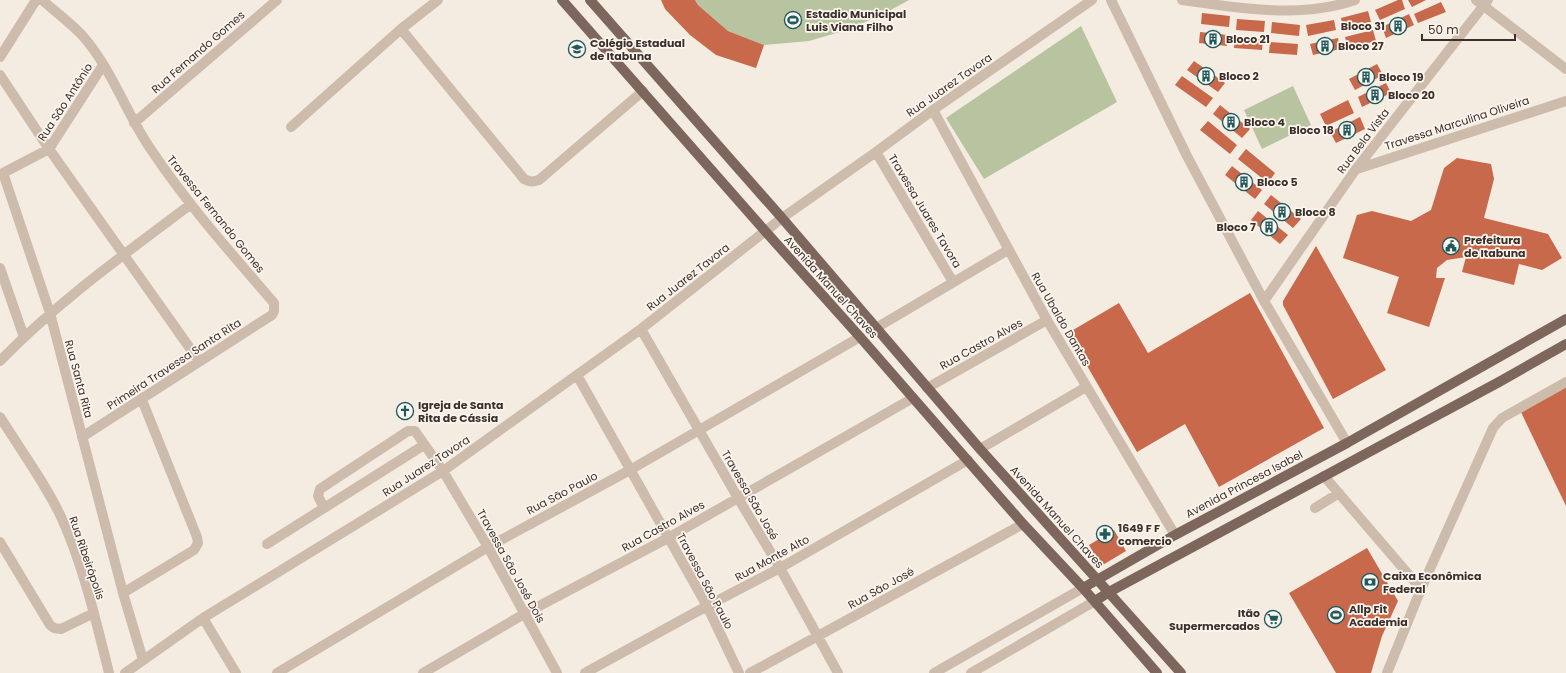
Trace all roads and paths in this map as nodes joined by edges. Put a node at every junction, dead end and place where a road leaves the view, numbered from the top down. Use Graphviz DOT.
graph roads {
  1 [pos="36,0"];
  2 [pos="42,0"];
  3 [pos="277,0"];
  4 [pos="438,0"];
  5 [pos="562,0"];
  6 [pos="590,0"];
  7 [pos="1092,0"];
  8 [pos="1111,0"];
  9 [pos="1182,0"];
  10 [pos="1355,0"];
  11 [pos="1482,2"];
  12 [pos="401,29"];
  13 [pos="0,56"];
  14 [pos="103,65"];
  15 [pos="1566,69"];
  16 [pos="0,76"];
  17 [pos="643,91"];
  18 [pos="1566,101"];
  19 [pos="933,110"];
  20 [pos="134,123"];
  21 [pos="290,127"];
  22 [pos="50,149"];
  23 [pos="876,152"];
  24 [pos="1356,169"];
  25 [pos="3,173"];
  26 [pos="191,204"];
  27 [pos="782,218"];
  28 [pos="766,232"];
  29 [pos="1008,250"];
  30 [pos="125,255"];
  31 [pos="0,268"];
  32 [pos="953,282"];
  33 [pos="1264,301"];
  34 [pos="274,307"];
  35 [pos="50,313"];
  36 [pos="1566,319"];
  37 [pos="1047,320"];
  38 [pos="876,328"];
  39 [pos="641,329"];
  40 [pos="27,334"];
  41 [pos="860,336"];
  42 [pos="1566,344"];
  43 [pos="0,361"];
  44 [pos="199,361"];
  45 [pos="577,375"];
  46 [pos="1566,382"];
  47 [pos="927,388"];
  48 [pos="1086,388"];
  49 [pos="913,398"];
  50 [pos="142,400"];
  51 [pos="0,417"];
  52 [pos="699,430"];
  53 [pos="82,437"];
  54 [pos="1347,443"];
  55 [pos="424,444"];
  56 [pos="980,449"];
  57 [pos="968,460"];
  58 [pos="630,470"];
  59 [pos="442,472"];
  60 [pos="1324,476"];
  61 [pos="1339,493"];
  62 [pos="738,498"];
  63 [pos="324,508"];
  64 [pos="1315,508"];
  65 [pos="1023,524"];
  66 [pos="1174,535"];
  67 [pos="668,538"];
  68 [pos="0,542"];
  69 [pos="267,544"];
  70 [pos="488,547"];
  71 [pos="780,568"];
  72 [pos="1098,580"];
  73 [pos="1083,588"];
  74 [pos="1421,589"];
  75 [pos="1109,592"];
  76 [pos="123,593"];
  77 [pos="1095,601"];
  78 [pos="707,606"];
  79 [pos="94,613"];
  80 [pos="524,614"];
  81 [pos="203,618"];
  82 [pos="818,636"];
  83 [pos="140,662"];
  84 [pos="109,673"];
  85 [pos="124,673"];
  86 [pos="236,673"];
  87 [pos="277,673"];
  88 [pos="423,673"];
  89 [pos="557,673"];
  90 [pos="585,673"];
  91 [pos="739,673"];
  92 [pos="750,673"];
  93 [pos="838,673"];
  94 [pos="934,673"];
  95 [pos="971,673"];
  96 [pos="1158,673"];
  97 [pos="1181,673"];
  98 [pos="1387,673"];
  1 -- 13 [label="street"];
  2 -- 14 [label="street, Travessa Fernando Gomes"];
  3 -- 20 [label="street, Rua Fernando Gomes"];
  4 -- 12 [label="street"];
  5 -- 17 [label="main road, Avenida Manuel Chaves"];
  6 -- 27 [label="main road, Avenida Manuel Chaves"];
  7 -- 19 [label="street, Rua Juarez Tavora"];
  8 -- 33 [label="street"];
  9 -- 10 [label="street"];
  11 -- 15 [label="street"];
  11 -- 24 [label="street, Rua Bela Vista"];
  12 -- 17 [label="street"];
  12 -- 21 [label="street"];
  14 -- 20 [label="street, Travessa Fernando Gomes"];
  14 -- 22 [label="street, Rua São Antônio"];
  16 -- 22 [label="street"];
  17 -- 28 [label="main road, Avenida Manuel Chaves"];
  18 -- 24 [label="street, Travessa Marculina Oliveira"];
  19 -- 23 [label="street, Rua Juarez Tavora"];
  19 -- 29 [label="street, Rua Ubaldo Dantas"];
  20 -- 26 [label="street, Travessa Fernando Gomes"];
  22 -- 25 [label="street, Rua São Antônio"];
  22 -- 30 [label="street"];
  23 -- 27 [label="street, Rua Juarez Tavora"];
  23 -- 32 [label="street, Travessa Juares Tavora"];
  24 -- 33 [label="street, Rua Bela Vista"];
  25 -- 35 [label="street, Rua Santa Rita"];
  26 -- 30 [label="street"];
  26 -- 34 [label="street, Travessa Fernando Gomes"];
  27 -- 28 [label="street, Rua Juarez Tavora"];
  27 -- 38 [label="main road, Avenida Manuel Chaves"];
  28 -- 39 [label="street, Rua Juarez Tavora"];
  28 -- 41 [label="main road, Avenida Manuel Chaves"];
  29 -- 32 [label="street"];
  29 -- 37 [label="street, Rua Ubaldo Dantas"];
  30 -- 35 [label="street"];
  30 -- 44 [label="street"];
  31 -- 40 [label="street"];
  32 -- 38 [label="street"];
  33 -- 54 [label="street"];
  34 -- 44 [label="street, Primeira Travessa Santa Rita"];
  35 -- 40 [label="street"];
  35 -- 53 [label="street, Rua Santa Rita"];
  36 -- 54 [label="main road, Avenida Princesa Isabel"];
  37 -- 47 [label="street, Rua Castro Alves"];
  37 -- 48 [label="street, Rua Ubaldo Dantas"];
  38 -- 47 [label="main road, Avenida Manuel Chaves"];
  39 -- 45 [label="street, Rua Juarez Tavora"];
  39 -- 52 [label="street, Travessa São José"];
  40 -- 43 [label="street"];
  41 -- 49 [label="main road, Avenida Manuel Chaves"];
  41 -- 52 [label="street, Rua São Paulo"];
  42 -- 60 [label="main road"];
  44 -- 50 [label="street, Primeira Travessa Santa Rita"];
  45 -- 58 [label="street, Travessa São Paulo"];
  45 -- 59 [label="street, Rua Juarez Tavora"];
  46 -- 74 [label="street"];
  47 -- 56 [label="main road, Avenida Manuel Chaves"];
  48 -- 56 [label="street"];
  48 -- 66 [label="street, Rua Ubaldo Dantas"];
  49 -- 57 [label="main road, Avenida Manuel Chaves"];
  49 -- 62 [label="street, Rua Castro Alves"];
  50 -- 53 [label="street, Primeira Travessa Santa Rita"];
  50 -- 76 [label="street"];
  51 -- 79 [label="street, Rua Ribeirópolis"];
  52 -- 58 [label="street, Rua São Paulo"];
  52 -- 62 [label="street, Travessa São José"];
  53 -- 76 [label="street, Rua Santa Rita"];
  54 -- 66 [label="main road, Avenida Princesa Isabel"];
  55 -- 59 [label="street, Travessa São José Dois"];
  55 -- 63 [label="street"];
  55 -- 63 [label="street, Travessa São José Dois"];
  56 -- 72 [label="main road, Avenida Manuel Chaves"];
  57 -- 65 [label="main road, Avenida Manuel Chaves"];
  57 -- 71 [label="street, Rua Monte Alto"];
  58 -- 67 [label="street, Travessa São Paulo"];
  58 -- 70 [label="street, Rua São Paulo"];
  59 -- 70 [label="street, Travessa São José Dois"];
  59 -- 81 [label="street, Rua Juarez Tavora"];
  60 -- 61 [label="street"];
  60 -- 75 [label="main road"];
  61 -- 64 [label="street"];
  61 -- 74 [label="street"];
  62 -- 67 [label="street, Rua Castro Alves"];
  62 -- 71 [label="street, Travessa São José"];
  63 -- 69 [label="street"];
  65 -- 73 [label="main road, Avenida Manuel Chaves"];
  65 -- 82 [label="street, Rua São José"];
  66 -- 72 [label="main road, Avenida Princesa Isabel"];
  67 -- 78 [label="street, Travessa São Paulo"];
  67 -- 80 [label="street, Rua Castro Alves"];
  68 -- 79 [label="street"];
  70 -- 80 [label="street, Travessa São José Dois"];
  70 -- 87 [label="street, Rua São Paulo"];
  71 -- 78 [label="street, Rua Monte Alto"];
  71 -- 82 [label="street, Travessa São José"];
  72 -- 73 [label="main road, Avenida Princesa Isabel"];
  72 -- 75 [label="main road, Avenida Manuel Chaves"];
  73 -- 77 [label="main road, Avenida Manuel Chaves"];
  73 -- 94 [label="street, Avenida Princesa Isabel"];
  74 -- 98 [label="street"];
  75 -- 77 [label="main road"];
  75 -- 97 [label="main road, Avenida Manuel Chaves"];
  76 -- 83 [label="street, Rua Santa Rita"];
  77 -- 95 [label="street"];
  77 -- 96 [label="main road, Avenida Manuel Chaves"];
  78 -- 90 [label="street, Rua Monte Alto"];
  78 -- 91 [label="street, Travessa São Paulo"];
  79 -- 84 [label="street, Rua Ribeirópolis"];
  80 -- 88 [label="street, Rua Castro Alves"];
  80 -- 89 [label="street, Travessa São José Dois"];
  81 -- 83 [label="street, Rua Juarez Tavora"];
  81 -- 86 [label="street"];
  82 -- 92 [label="street, Rua São José"];
  82 -- 93 [label="street, Travessa São José"];
  83 -- 85 [label="street, Rua Juarez Tavora"];
}
